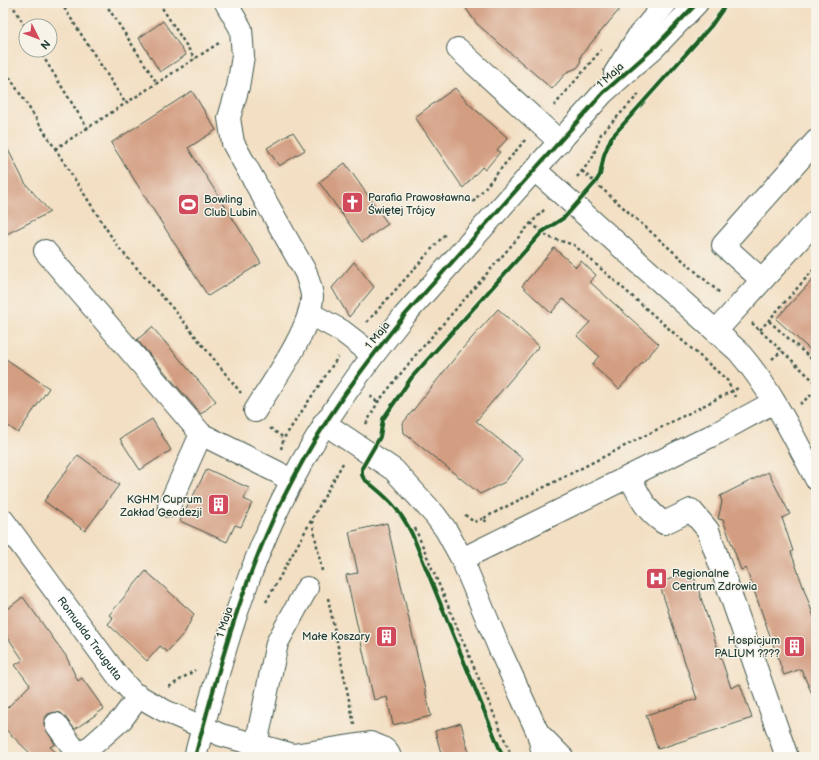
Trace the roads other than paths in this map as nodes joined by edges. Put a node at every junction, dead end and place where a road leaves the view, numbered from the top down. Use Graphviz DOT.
graph roads {
  1 [pos="226,3"];
  2 [pos="666,3"];
  3 [pos="697,3"];
  4 [pos="458,50"];
  5 [pos="603,93"];
  6 [pos="816,141"];
  7 [pos="560,142"];
  8 [pos="535,170"];
  9 [pos="816,221"];
  10 [pos="45,251"];
  11 [pos="762,280"];
  12 [pos="309,313"];
  13 [pos="716,331"];
  14 [pos="373,354"];
  15 [pos="779,409"];
  16 [pos="255,411"];
  17 [pos="324,423"];
  18 [pos="201,434"];
  19 [pos="284,477"];
  20 [pos="630,477"];
  21 [pos="816,479"];
  22 [pos="169,506"];
  23 [pos="3,520"];
  24 [pos="10,543"];
  25 [pos="462,559"];
  26 [pos="318,584"];
  27 [pos="139,696"];
  28 [pos="56,724"];
  29 [pos="204,727"];
  30 [pos="538,733"];
  31 [pos="256,745"];
  32 [pos="79,756"];
  33 [pos="196,757"];
  34 [pos="390,757"];
  35 [pos="544,757"];
  36 [pos="562,757"];
  37 [pos="787,757"];
  1 -- 12 [label="street"];
  2 -- 5 [label="street, 1 Maja"];
  3 -- 5 [label="street, 1 Maja"];
  4 -- 7 [label="street"];
  5 -- 7 [label="street, 1 Maja"];
  6 -- 11 [label="street"];
  7 -- 8 [label="street, 1 Maja"];
  8 -- 13 [label="street"];
  8 -- 14 [label="street, 1 Maja"];
  9 -- 11 [label="street"];
  10 -- 18 [label="street"];
  11 -- 13 [label="street"];
  12 -- 14 [label="street"];
  12 -- 16 [label="street"];
  13 -- 15 [label="street"];
  14 -- 17 [label="street, 1 Maja"];
  15 -- 20 [label="street"];
  15 -- 21 [label="street"];
  17 -- 19 [label="street, 1 Maja"];
  17 -- 25 [label="street"];
  18 -- 19 [label="street"];
  18 -- 22 [label="street"];
  19 -- 29 [label="street, 1 Maja"];
  20 -- 25 [label="street"];
  20 -- 37 [label="street"];
  23 -- 24 [label="street, Romualda Traugutta"];
  24 -- 27 [label="street, Romualda Traugutta"];
  25 -- 30 [label="street"];
  26 -- 31 [label="street"];
  27 -- 29 [label="street, Romualda Traugutta"];
  27 -- 32 [label="street"];
  28 -- 32 [label="street"];
  29 -- 31 [label="street, Romualda Traugutta"];
  29 -- 33 [label="street, 1 Maja"];
  30 -- 35 [label="street"];
  30 -- 36 [label="street"];
  31 -- 34 [label="street, Romualda Traugutta"];
}
